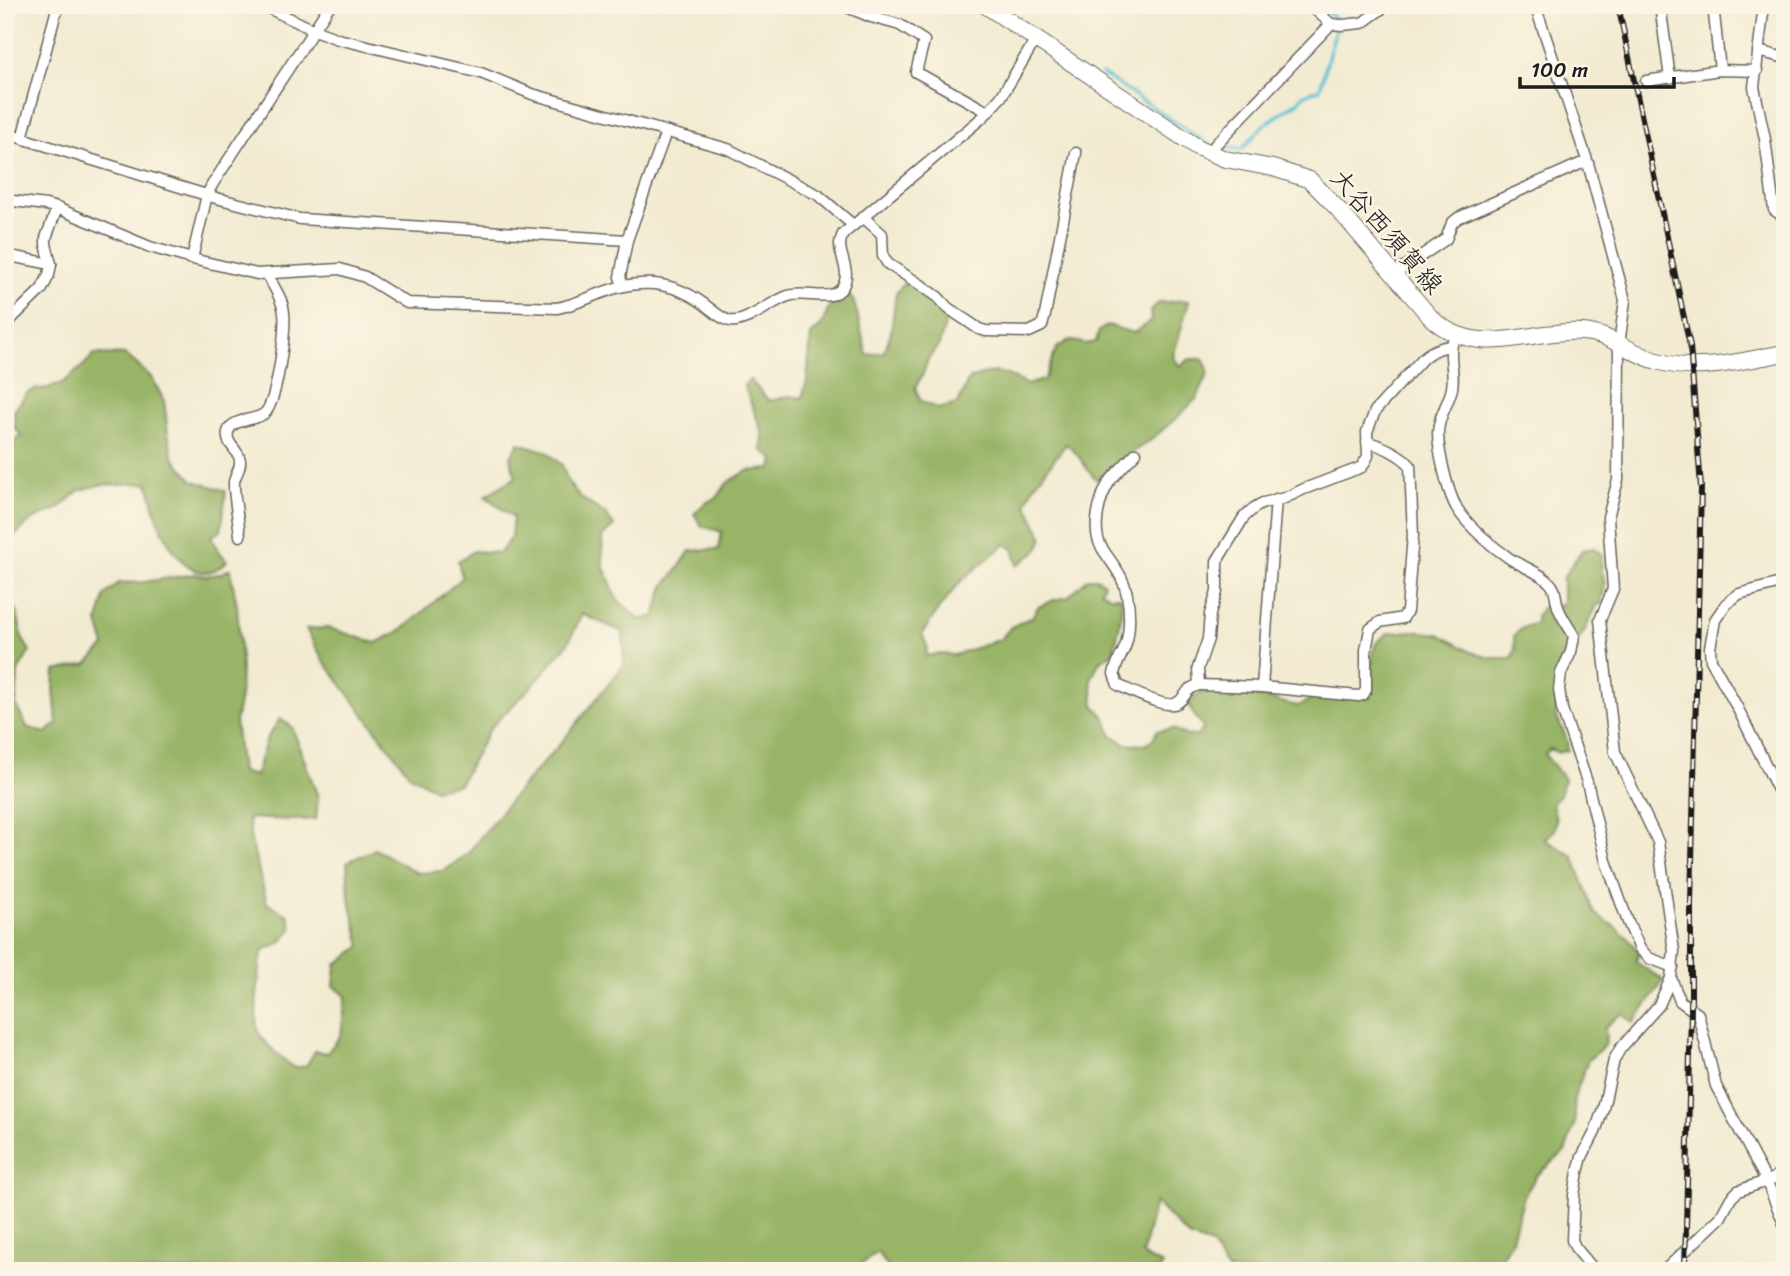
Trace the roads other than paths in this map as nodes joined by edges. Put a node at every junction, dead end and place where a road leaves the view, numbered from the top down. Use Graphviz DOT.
graph roads {
  1 [pos="58,5"];
  2 [pos="262,5"];
  3 [pos="330,5"];
  4 [pos="842,5"];
  5 [pos="1310,5"];
  6 [pos="1387,5"];
  7 [pos="1535,5"];
  8 [pos="1660,5"];
  9 [pos="1713,5"];
  10 [pos="1764,5"];
  11 [pos="989,6"];
  12 [pos="1331,24"];
  13 [pos="317,32"];
  14 [pos="1036,39"];
  15 [pos="1758,51"];
  16 [pos="1785,58"];
  17 [pos="1720,70"];
  18 [pos="1757,71"];
  19 [pos="1670,78"];
  20 [pos="1646,81"];
  21 [pos="988,112"];
  22 [pos="666,131"];
  23 [pos="5,133"];
  24 [pos="22,138"];
  25 [pos="1076,153"];
  26 [pos="1212,155"];
  27 [pos="1588,163"];
  28 [pos="207,195"];
  29 [pos="5,200"];
  30 [pos="57,208"];
  31 [pos="1785,215"];
  32 [pos="863,217"];
  33 [pos="853,225"];
  34 [pos="627,240"];
  35 [pos="15,257"];
  36 [pos="192,259"];
  37 [pos="51,264"];
  38 [pos="267,274"];
  39 [pos="1393,275"];
  40 [pos="623,286"];
  41 [pos="5,325"];
  42 [pos="1454,340"];
  43 [pos="1619,345"];
  44 [pos="1785,353"];
  45 [pos="1367,442"];
  46 [pos="1136,453"];
  47 [pos="1276,499"];
  48 [pos="240,536"];
  49 [pos="1785,582"];
  50 [pos="1199,685"];
  51 [pos="1262,687"];
  52 [pos="1785,804"];
  53 [pos="1672,973"];
  54 [pos="1680,1001"];
  55 [pos="1660,1005"];
  56 [pos="1785,1165"];
  57 [pos="1767,1182"];
  58 [pos="1785,1226"];
  59 [pos="1595,1271"];
  60 [pos="1664,1271"];
  1 -- 24 [label="street"];
  2 -- 13 [label="street"];
  3 -- 13 [label="street"];
  4 -- 21 [label="street"];
  5 -- 12 [label="street"];
  6 -- 12 [label="street"];
  7 -- 27 [label="street"];
  8 -- 19 [label="street"];
  9 -- 17 [label="street"];
  10 -- 15 [label="street"];
  11 -- 14 [label="main road, 大谷西須賀線"];
  12 -- 26 [label="street"];
  13 -- 22 [label="street"];
  13 -- 28 [label="street"];
  14 -- 21 [label="street"];
  14 -- 26 [label="main road, 大谷西須賀線"];
  15 -- 16 [label="street"];
  15 -- 18 [label="street"];
  17 -- 18 [label="street"];
  17 -- 19 [label="street"];
  18 -- 31 [label="street"];
  19 -- 20 [label="street"];
  21 -- 32 [label="street"];
  22 -- 33 [label="street"];
  22 -- 34 [label="street"];
  23 -- 24 [label="street"];
  24 -- 28 [label="street"];
  25 -- 32 [label="street"];
  26 -- 39 [label="main road, 大谷西須賀線"];
  27 -- 39 [label="street"];
  27 -- 43 [label="street"];
  28 -- 34 [label="street"];
  28 -- 36 [label="street"];
  29 -- 30 [label="street"];
  30 -- 36 [label="street"];
  30 -- 37 [label="street"];
  32 -- 33 [label="street"];
  33 -- 40 [label="street"];
  34 -- 40 [label="street"];
  35 -- 37 [label="street"];
  36 -- 38 [label="street"];
  37 -- 41 [label="street"];
  38 -- 40 [label="street"];
  38 -- 48 [label="street"];
  39 -- 42 [label="main road, 大谷西須賀線"];
  42 -- 43 [label="main road, 大谷西須賀線"];
  42 -- 45 [label="street"];
  42 -- 53 [label="street"];
  43 -- 44 [label="main road, 大谷西須賀線"];
  43 -- 53 [label="street"];
  45 -- 47 [label="street"];
  45 -- 51 [label="street"];
  46 -- 50 [label="street"];
  47 -- 50 [label="street"];
  47 -- 51 [label="street"];
  49 -- 52 [label="street"];
  50 -- 51 [label="street"];
  53 -- 54 [label="street"];
  53 -- 55 [label="street"];
  54 -- 55 [label="street"];
  54 -- 57 [label="street"];
  55 -- 59 [label="street"];
  56 -- 57 [label="street"];
  57 -- 58 [label="street"];
  57 -- 60 [label="street"];
}
